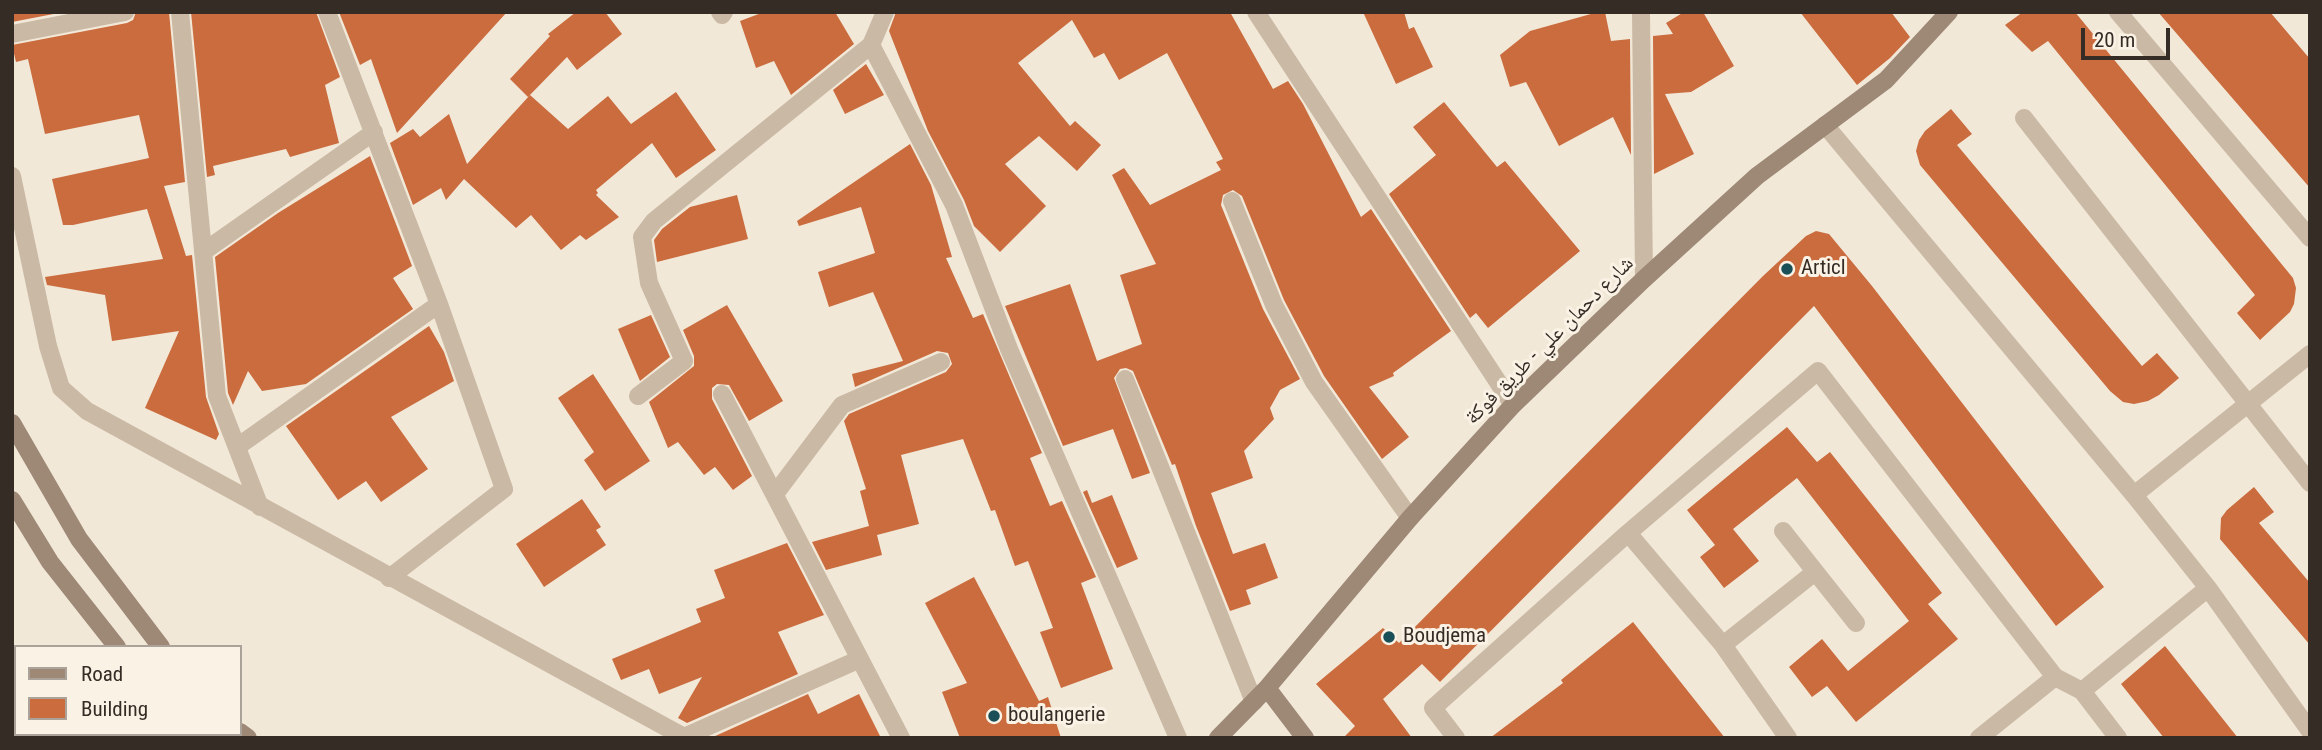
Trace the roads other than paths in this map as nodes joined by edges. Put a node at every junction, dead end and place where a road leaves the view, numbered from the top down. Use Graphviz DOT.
graph roads {
  1 [pos="125,12"];
  2 [pos="180,12"];
  3 [pos="327,12"];
  4 [pos="885,12"];
  5 [pos="1256,12"];
  6 [pos="1641,12"];
  7 [pos="1949,12"];
  8 [pos="2119,12"];
  9 [pos="12,34"];
  10 [pos="871,45"];
  11 [pos="2024,118"];
  12 [pos="1825,125"];
  13 [pos="374,132"];
  14 [pos="12,176"];
  15 [pos="1232,201"];
  16 [pos="2310,238"];
  17 [pos="203,252"];
  18 [pos="1644,279"];
  19 [pos="439,304"];
  20 [pos="2310,354"];
  21 [pos="941,362"];
  22 [pos="1125,379"];
  23 [pos="722,394"];
  24 [pos="638,396"];
  25 [pos="2248,404"];
  26 [pos="1513,405"];
  27 [pos="12,423"];
  28 [pos="237,447"];
  29 [pos="2310,483"];
  30 [pos="775,494"];
  31 [pos="2134,495"];
  32 [pos="12,500"];
  33 [pos="260,507"];
  34 [pos="1410,518"];
  35 [pos="1783,531"];
  36 [pos="1628,533"];
  37 [pos="1815,572"];
  38 [pos="389,578"];
  39 [pos="2208,588"];
  40 [pos="1856,624"];
  41 [pos="115,645"];
  42 [pos="159,645"];
  43 [pos="1723,645"];
  44 [pos="860,659"];
  45 [pos="2055,677"];
  46 [pos="1267,688"];
  47 [pos="2082,691"];
  48 [pos="1254,702"];
  49 [pos="2310,731"];
  50 [pos="1219,737"];
  51 [pos="901,738"];
  52 [pos="1178,738"];
  53 [pos="1305,738"];
  54 [pos="1456,738"];
  55 [pos="1788,738"];
  56 [pos="1979,738"];
  57 [pos="2118,738"];
  1 -- 9 [label="street"];
  2 -- 17 [label="street"];
  3 -- 13 [label="street"];
  4 -- 10 [label="street"];
  5 -- 26 [label="street"];
  6 -- 18 [label="street"];
  7 -- 12 [label="main road, شارع دحمان علي - طريق فوكة"];
  8 -- 16 [label="street"];
  10 -- 24 [label="street"];
  10 -- 52 [label="street"];
  11 -- 25 [label="street"];
  12 -- 18 [label="main road, شارع دحمان علي - طريق فوكة"];
  12 -- 31 [label="street"];
  13 -- 17 [label="street"];
  13 -- 19 [label="street"];
  14 -- 33 [label="street"];
  15 -- 34 [label="street"];
  17 -- 28 [label="street"];
  18 -- 26 [label="main road, شارع دحمان علي - طريق فوكة"];
  19 -- 28 [label="street"];
  19 -- 38 [label="street"];
  20 -- 25 [label="street"];
  21 -- 30 [label="street"];
  22 -- 48 [label="street"];
  23 -- 30 [label="street"];
  25 -- 29 [label="street"];
  25 -- 31 [label="street"];
  26 -- 34 [label="main road, شارع دحمان علي - طريق فوكة"];
  27 -- 42 [label="main road"];
  28 -- 33 [label="street"];
  30 -- 44 [label="street"];
  31 -- 39 [label="street"];
  32 -- 41 [label="main road"];
  33 -- 38 [label="street"];
  34 -- 46 [label="main road, شارع دحمان علي - طريق فوكة"];
  35 -- 37 [label="street"];
  36 -- 43 [label="street"];
  36 -- 45 [label="street"];
  36 -- 54 [label="street"];
  37 -- 40 [label="street"];
  37 -- 43 [label="street"];
  38 -- 44 [label="street"];
  39 -- 47 [label="street"];
  39 -- 49 [label="street"];
  43 -- 55 [label="street"];
  44 -- 51 [label="street"];
  45 -- 47 [label="street"];
  45 -- 56 [label="street"];
  46 -- 48 [label="main road, شارع دحمان علي - طريق فوكة"];
  46 -- 53 [label="main road"];
  47 -- 57 [label="street"];
  48 -- 50 [label="main road, شارع دحمان علي - طريق فوكة"];
}
